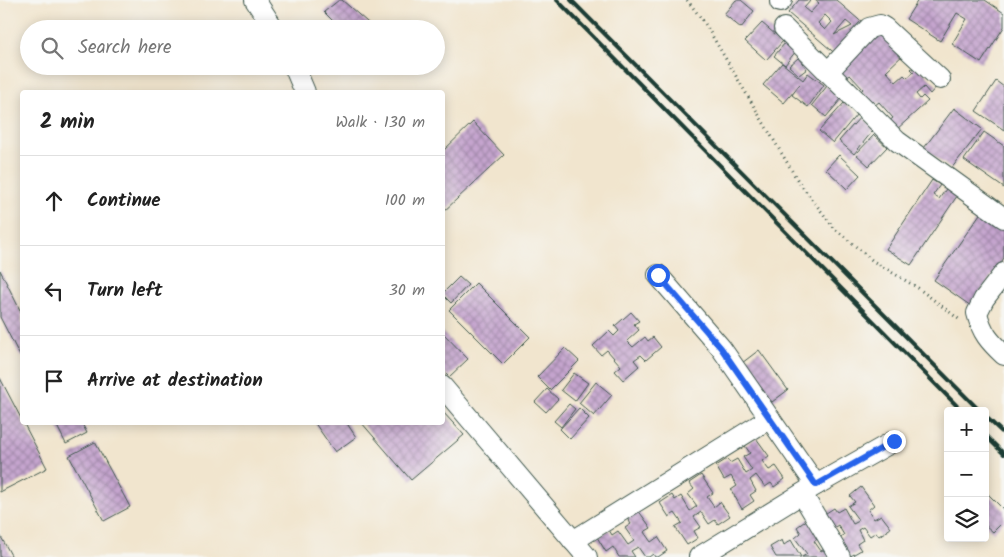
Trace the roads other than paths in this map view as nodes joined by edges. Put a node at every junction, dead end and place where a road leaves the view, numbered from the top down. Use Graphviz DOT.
graph roads {
  1 [pos="255,0"];
  2 [pos="268,20"];
  3 [pos="784,28"];
  4 [pos="828,72"];
  5 [pos="298,75"];
  6 [pos="940,79"];
  7 [pos="304,90"];
  8 [pos="1004,218"];
  9 [pos="1004,273"];
  10 [pos="658,275"];
  11 [pos="1004,355"];
  12 [pos="445,390"];
  13 [pos="770,418"];
  14 [pos="894,441"];
  15 [pos="809,490"];
  16 [pos="573,541"];
  17 [pos="587,557"];
  18 [pos="699,557"];
  19 [pos="840,557"];
  1 -- 2 [label="street"];
  3 -- 4 [label="street"];
  4 -- 6 [label="street"];
  4 -- 8 [label="street"];
  5 -- 7 [label="street"];
  9 -- 11 [label="street"];
  10 -- 13 [label="street"];
  12 -- 16 [label="street"];
  13 -- 15 [label="street"];
  13 -- 16 [label="street"];
  14 -- 15 [label="street"];
  15 -- 18 [label="street"];
  15 -- 19 [label="street"];
  16 -- 17 [label="street"];
}
